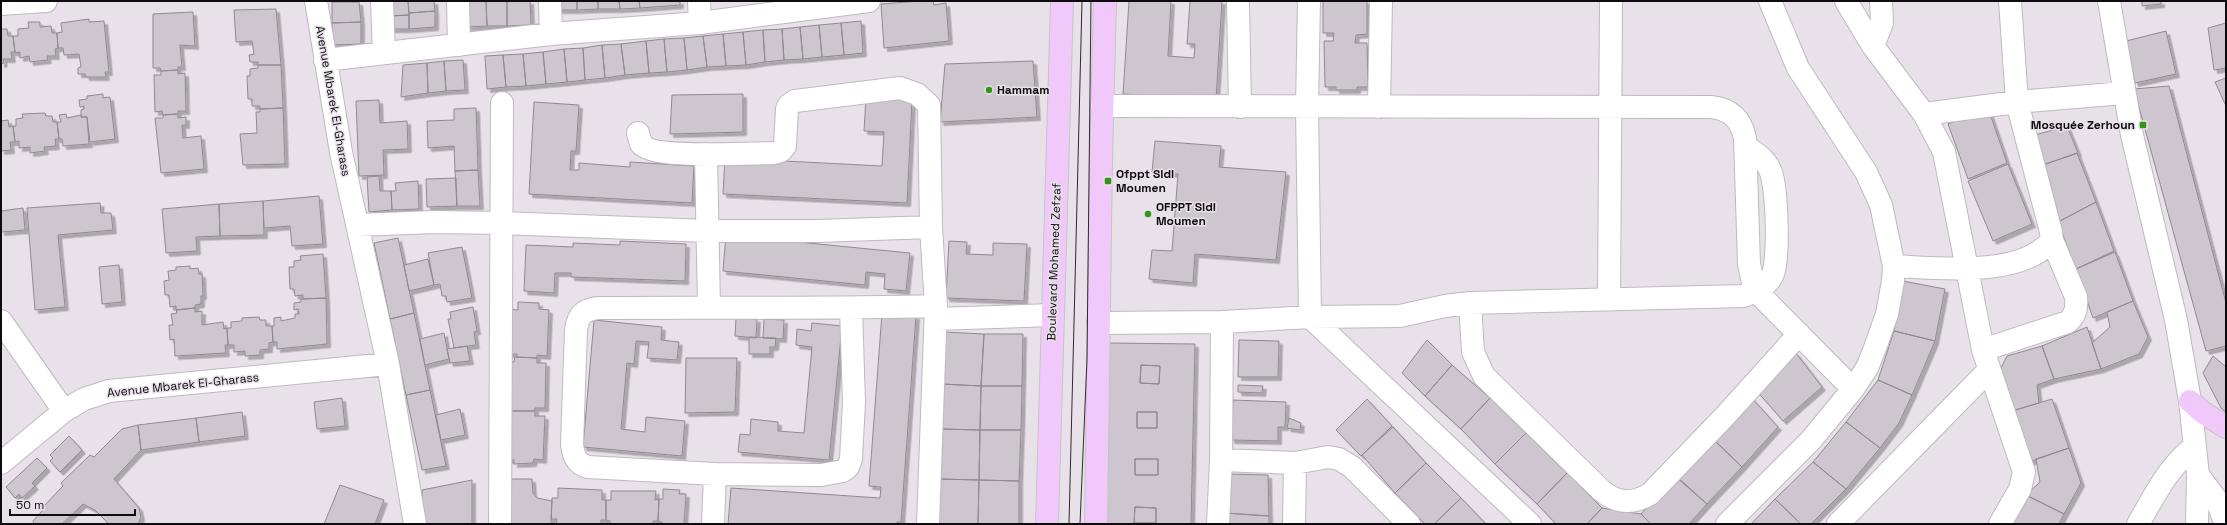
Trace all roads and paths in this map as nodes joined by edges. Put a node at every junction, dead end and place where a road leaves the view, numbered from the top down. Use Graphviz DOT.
graph roads {
  1 [pos="46,1"];
  2 [pos="316,1"];
  3 [pos="382,1"];
  4 [pos="458,1"];
  5 [pos="550,1"];
  6 [pos="699,1"];
  7 [pos="869,1"];
  8 [pos="1062,1"];
  9 [pos="1105,1"];
  10 [pos="1238,1"];
  11 [pos="1309,1"];
  12 [pos="1381,1"];
  13 [pos="1611,1"];
  14 [pos="1770,1"];
  15 [pos="1846,1"];
  16 [pos="1881,1"];
  17 [pos="2010,1"];
  18 [pos="2109,1"];
  19 [pos="1,4"];
  20 [pos="790,6"];
  21 [pos="700,23"];
  22 [pos="551,34"];
  23 [pos="459,45"];
  24 [pos="1873,46"];
  25 [pos="384,54"];
  26 [pos="325,60"];
  27 [pos="2124,93"];
  28 [pos="2017,102"];
  29 [pos="502,103"];
  30 [pos="1102,106"];
  31 [pos="1240,107"];
  32 [pos="1307,107"];
  33 [pos="1378,107"];
  34 [pos="1611,108"];
  35 [pos="1924,114"];
  36 [pos="638,133"];
  37 [pos="706,154"];
  38 [pos="503,223"];
  39 [pos="357,225"];
  40 [pos="931,227"];
  41 [pos="708,231"];
  42 [pos="2052,240"];
  43 [pos="1894,266"];
  44 [pos="1968,269"];
  45 [pos="1757,290"];
  46 [pos="1609,300"];
  47 [pos="1470,303"];
  48 [pos="709,307"];
  49 [pos="851,308"];
  50 [pos="936,313"];
  51 [pos="1052,315"];
  52 [pos="1310,317"];
  53 [pos="1,321"];
  54 [pos="1222,322"];
  55 [pos="1098,323"];
  56 [pos="1799,334"];
  57 [pos="1986,360"];
  58 [pos="388,364"];
  59 [pos="1853,389"];
  60 [pos="2190,401"];
  61 [pos="64,411"];
  62 [pos="2226,427"];
  63 [pos="2195,446"];
  64 [pos="1221,460"];
  65 [pos="1,463"];
  66 [pos="1295,463"];
  67 [pos="715,474"];
  68 [pos="2198,475"];
  69 [pos="415,524"];
  70 [pos="500,524"];
  71 [pos="713,524"];
  72 [pos="928,524"];
  73 [pos="1047,524"];
  74 [pos="1096,524"];
  75 [pos="1218,524"];
  76 [pos="1294,524"];
  77 [pos="1408,524"];
  78 [pos="1530,524"];
  79 [pos="1727,524"];
  80 [pos="1838,524"];
  81 [pos="2000,524"];
  82 [pos="2138,524"];
  83 [pos="2197,524"];
  84 [pos="2226,524"];
  1 -- 19 [label="street"];
  2 -- 26 [label="street, Avenue Mbarek El-Gharass"];
  3 -- 25 [label="street"];
  4 -- 23 [label="street"];
  5 -- 22 [label="street"];
  6 -- 21 [label="street"];
  7 -- 20 [label="street"];
  8 -- 51 [label="main road, Boulevard Mohamed Zefzaf"];
  9 -- 30 [label="main road"];
  10 -- 31 [label="street"];
  11 -- 32 [label="street"];
  12 -- 33 [label="street"];
  13 -- 34 [label="street"];
  14 -- 43 [label="street"];
  15 -- 24 [label="street"];
  16 -- 24 [label="street"];
  17 -- 28 [label="street"];
  18 -- 27 [label="street"];
  20 -- 21 [label="street"];
  21 -- 22 [label="street"];
  22 -- 23 [label="street"];
  23 -- 25 [label="street"];
  24 -- 35 [label="street"];
  25 -- 26 [label="street"];
  26 -- 39 [label="street, Avenue Mbarek El-Gharass"];
  27 -- 28 [label="street"];
  27 -- 60 [label="street"];
  28 -- 35 [label="street"];
  28 -- 42 [label="street"];
  29 -- 38 [label="street"];
  30 -- 31 [label="street"];
  30 -- 55 [label="main road"];
  31 -- 32 [label="street"];
  32 -- 33 [label="street"];
  32 -- 52 [label="street"];
  33 -- 34 [label="street"];
  34 -- 45 [label="street"];
  34 -- 46 [label="street"];
  35 -- 44 [label="street"];
  36 -- 37 [label="street"];
  37 -- 40 [label="street"];
  37 -- 41 [label="street"];
  38 -- 39 [label="street"];
  38 -- 41 [label="street"];
  38 -- 70 [label="street"];
  39 -- 58 [label="street, Avenue Mbarek El-Gharass"];
  40 -- 41 [label="street"];
  40 -- 50 [label="street"];
  41 -- 48 [label="street"];
  42 -- 44 [label="street"];
  42 -- 57 [label="street"];
  43 -- 44 [label="street"];
  43 -- 59 [label="street"];
  44 -- 57 [label="street"];
  45 -- 46 [label="street"];
  45 -- 56 [label="street"];
  46 -- 47 [label="street"];
  47 -- 52 [label="street"];
  47 -- 56 [label="street"];
  48 -- 49 [label="street"];
  48 -- 67 [label="street"];
  49 -- 50 [label="street"];
  49 -- 67 [label="street"];
  50 -- 51 [label="street"];
  50 -- 72 [label="street"];
  51 -- 73 [label="main road, Boulevard Mohamed Zefzaf"];
  52 -- 54 [label="street"];
  52 -- 78 [label="street"];
  53 -- 61 [label="street"];
  54 -- 55 [label="street"];
  54 -- 64 [label="street"];
  55 -- 74 [label="main road"];
  56 -- 59 [label="street"];
  57 -- 80 [label="street"];
  57 -- 81 [label="street"];
  58 -- 61 [label="street, Avenue Mbarek El-Gharass"];
  58 -- 69 [label="street, Avenue Mbarek El-Gharass"];
  59 -- 79 [label="street"];
  60 -- 62 [label="main road"];
  60 -- 63 [label="street"];
  61 -- 65 [label="street, Avenue Mbarek El-Gharass"];
  63 -- 68 [label="street"];
  63 -- 82 [label="street"];
  64 -- 66 [label="street"];
  64 -- 75 [label="street"];
  66 -- 76 [label="street"];
  66 -- 77 [label="street"];
  67 -- 71 [label="street"];
  68 -- 83 [label="street"];
  68 -- 84 [label="street"];
}
